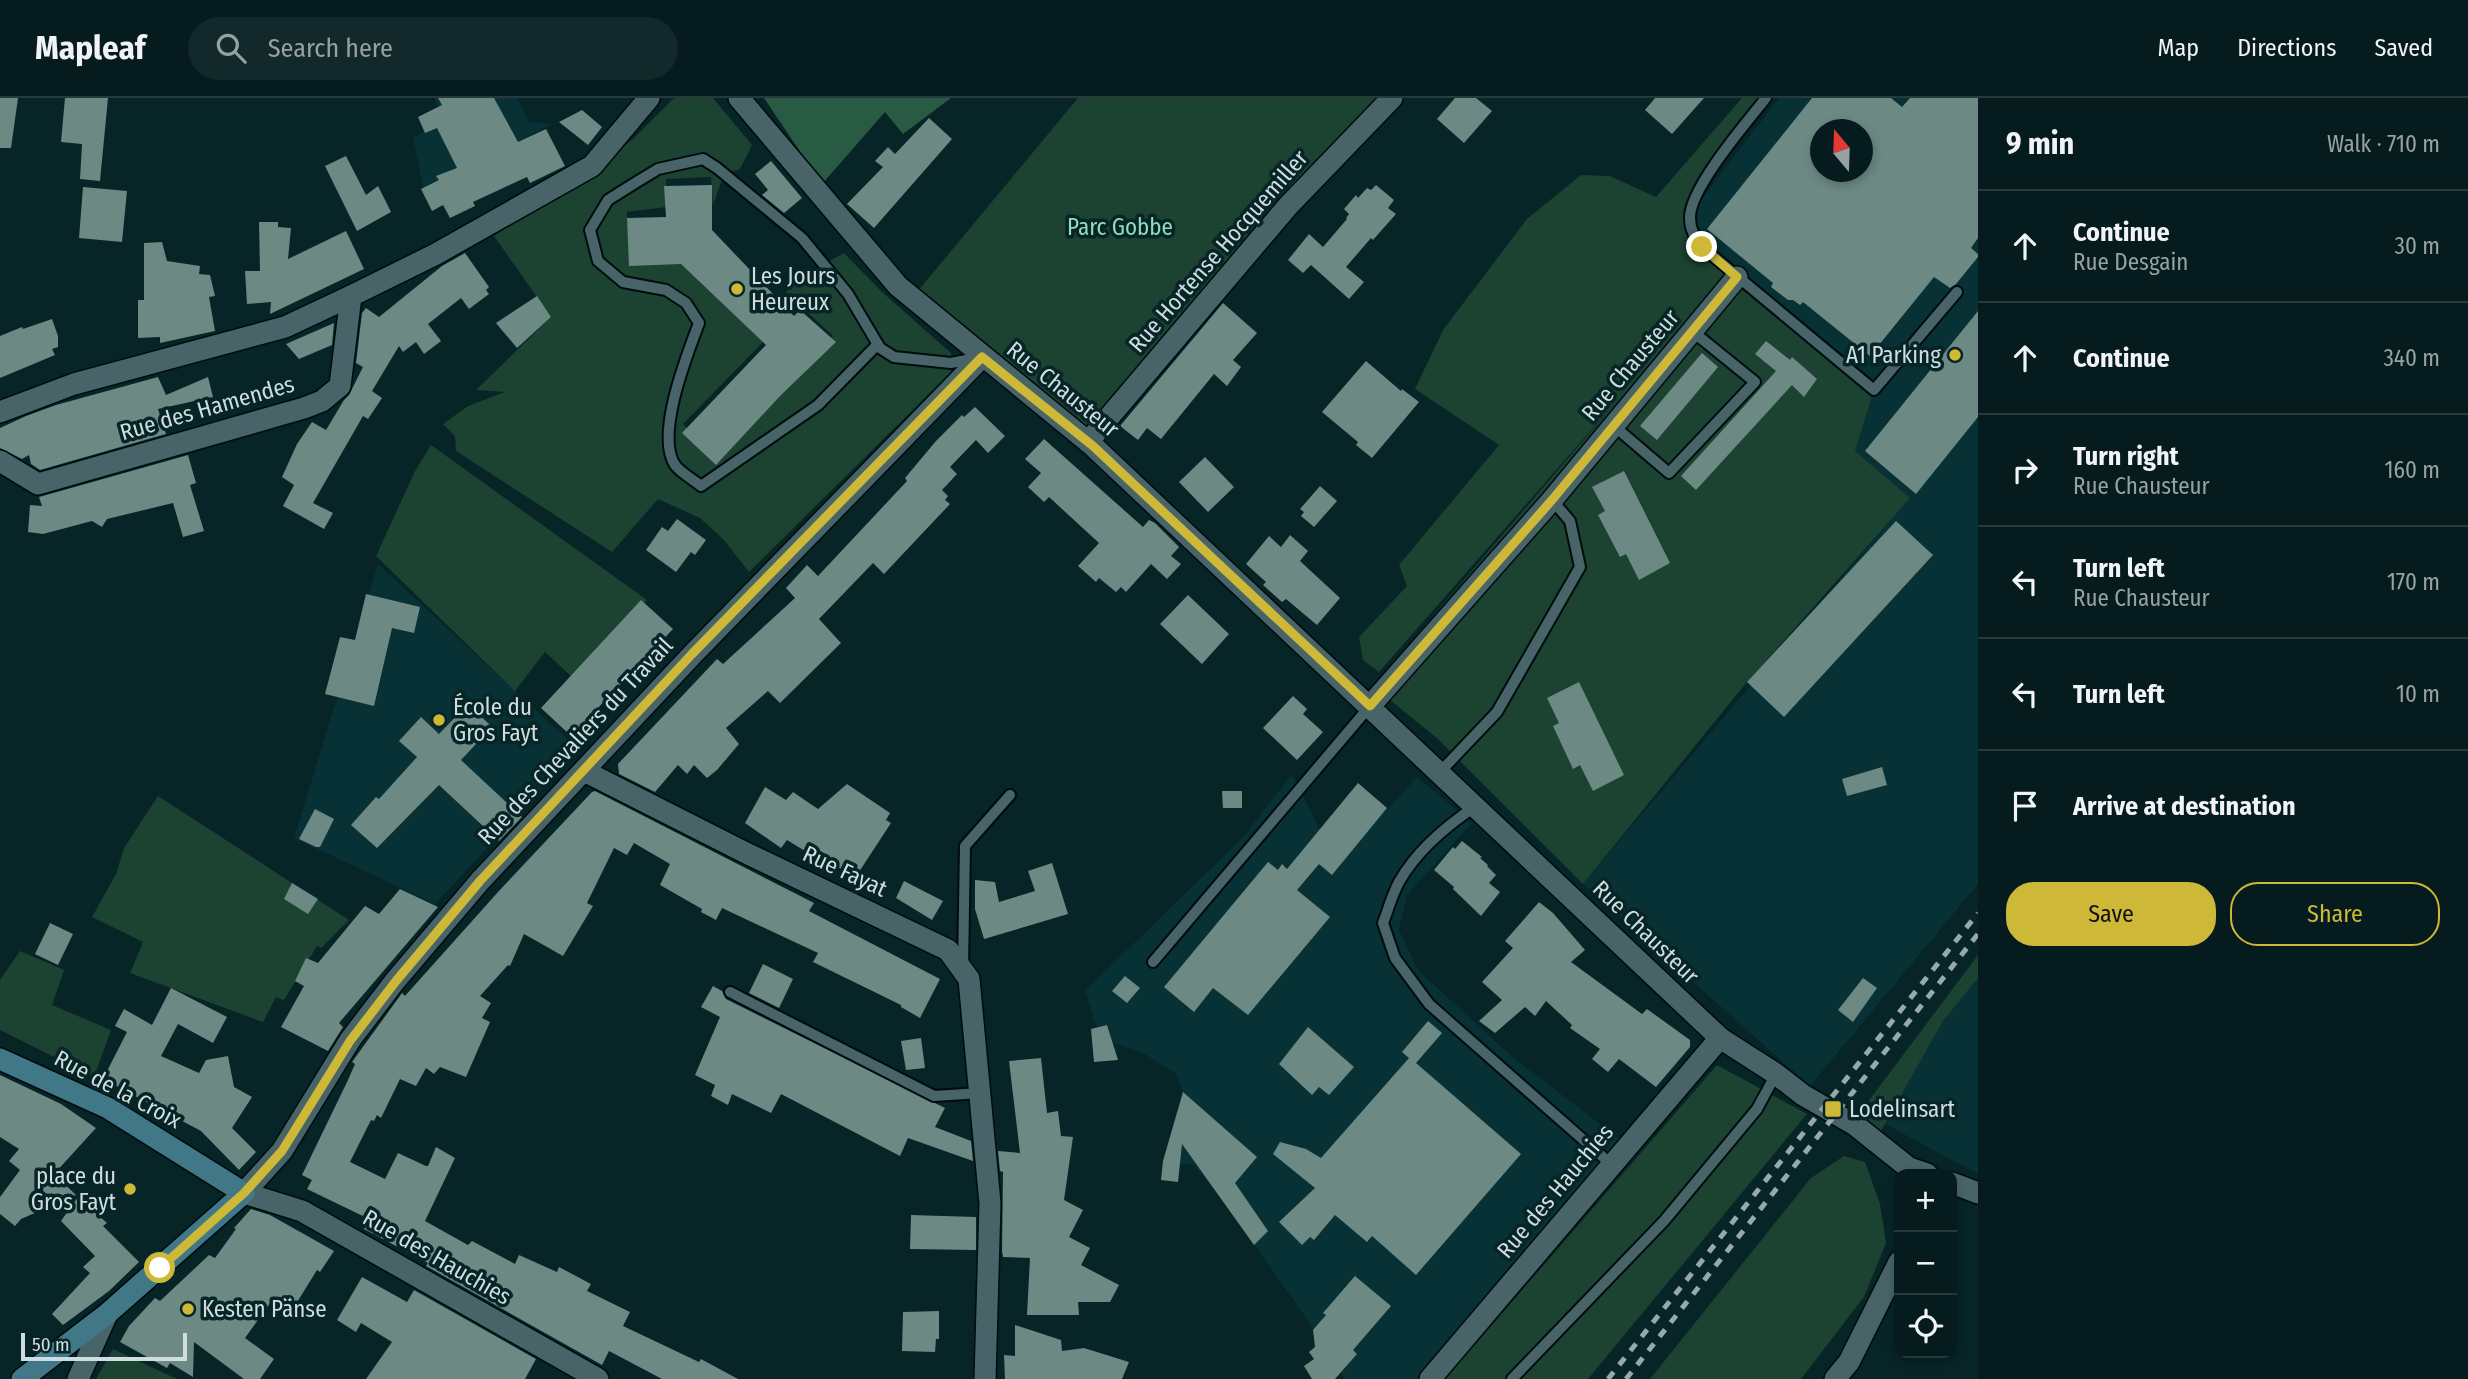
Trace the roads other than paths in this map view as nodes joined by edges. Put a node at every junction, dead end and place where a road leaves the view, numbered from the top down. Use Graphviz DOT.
graph roads {
  1 [pos="649,98"];
  2 [pos="739,98"];
  3 [pos="1392,98"];
  4 [pos="1766,98"];
  5 [pos="1737,277"];
  6 [pos="1957,292"];
  7 [pos="351,296"];
  8 [pos="1692,331"];
  9 [pos="878,344"];
  10 [pos="982,357"];
  11 [pos="0,412"];
  12 [pos="1614,426"];
  13 [pos="1088,442"];
  14 [pos="0,461"];
  15 [pos="1552,500"];
  16 [pos="1370,706"];
  17 [pos="584,771"];
  18 [pos="1440,772"];
  19 [pos="1010,795"];
  20 [pos="1476,806"];
  21 [pos="1153,962"];
  22 [pos="963,970"];
  23 [pos="730,992"];
  24 [pos="1720,1038"];
  25 [pos="0,1059"];
  26 [pos="1776,1074"];
  27 [pos="981,1093"];
  28 [pos="1612,1165"];
  29 [pos="1911,1169"];
  30 [pos="1957,1185"];
  31 [pos="244,1193"];
  32 [pos="1978,1193"];
  33 [pos="1894,1272"];
  34 [pos="107,1314"];
  35 [pos="22,1379"];
  36 [pos="78,1379"];
  37 [pos="598,1379"];
  38 [pos="985,1379"];
  39 [pos="1430,1379"];
  40 [pos="1512,1379"];
  41 [pos="1835,1379"];
  1 -- 7 [label="street"];
  2 -- 10 [label="street, Rue Chausteur"];
  3 -- 13 [label="street, Rue Hortense Hocquemiller"];
  4 -- 5 [label="lane"];
  5 -- 6 [label="lane"];
  5 -- 8 [label="street, Rue Chausteur"];
  7 -- 11 [label="street"];
  7 -- 14 [label="street, Rue des Hamendes"];
  8 -- 12 [label="street, Rue Chausteur"];
  8 -- 12 [label="lane"];
  9 -- 9 [label="lane"];
  9 -- 10 [label="lane"];
  10 -- 13 [label="street, Rue Chausteur"];
  10 -- 17 [label="street, Rue des Chevaliers du Travail"];
  12 -- 15 [label="street, Rue Chausteur"];
  13 -- 16 [label="street, Rue Chausteur"];
  15 -- 16 [label="street, Rue Chausteur"];
  15 -- 18 [label="lane"];
  16 -- 18 [label="street, Rue Chausteur"];
  16 -- 21 [label="lane"];
  17 -- 22 [label="street, Rue Fayat"];
  17 -- 31 [label="street, Rue des Chevaliers du Travail"];
  18 -- 20 [label="street, Rue Chausteur"];
  19 -- 22 [label="lane"];
  20 -- 24 [label="street, Rue Chausteur"];
  20 -- 28 [label="lane"];
  22 -- 27 [label="street"];
  23 -- 27 [label="lane"];
  24 -- 26 [label="street, Rue Chausteur"];
  24 -- 28 [label="street, Rue des Hauchies"];
  25 -- 31 [label="street, Rue de la Croix"];
  26 -- 29 [label="street, Rue Chausteur"];
  26 -- 40 [label="lane"];
  27 -- 38 [label="street"];
  28 -- 39 [label="street, Rue des Hauchies"];
  30 -- 32 [label="street"];
  31 -- 34 [label="street"];
  31 -- 37 [label="street, Rue des Hauchies"];
  33 -- 41 [label="street"];
  34 -- 35 [label="street"];
  34 -- 36 [label="street"];
}
